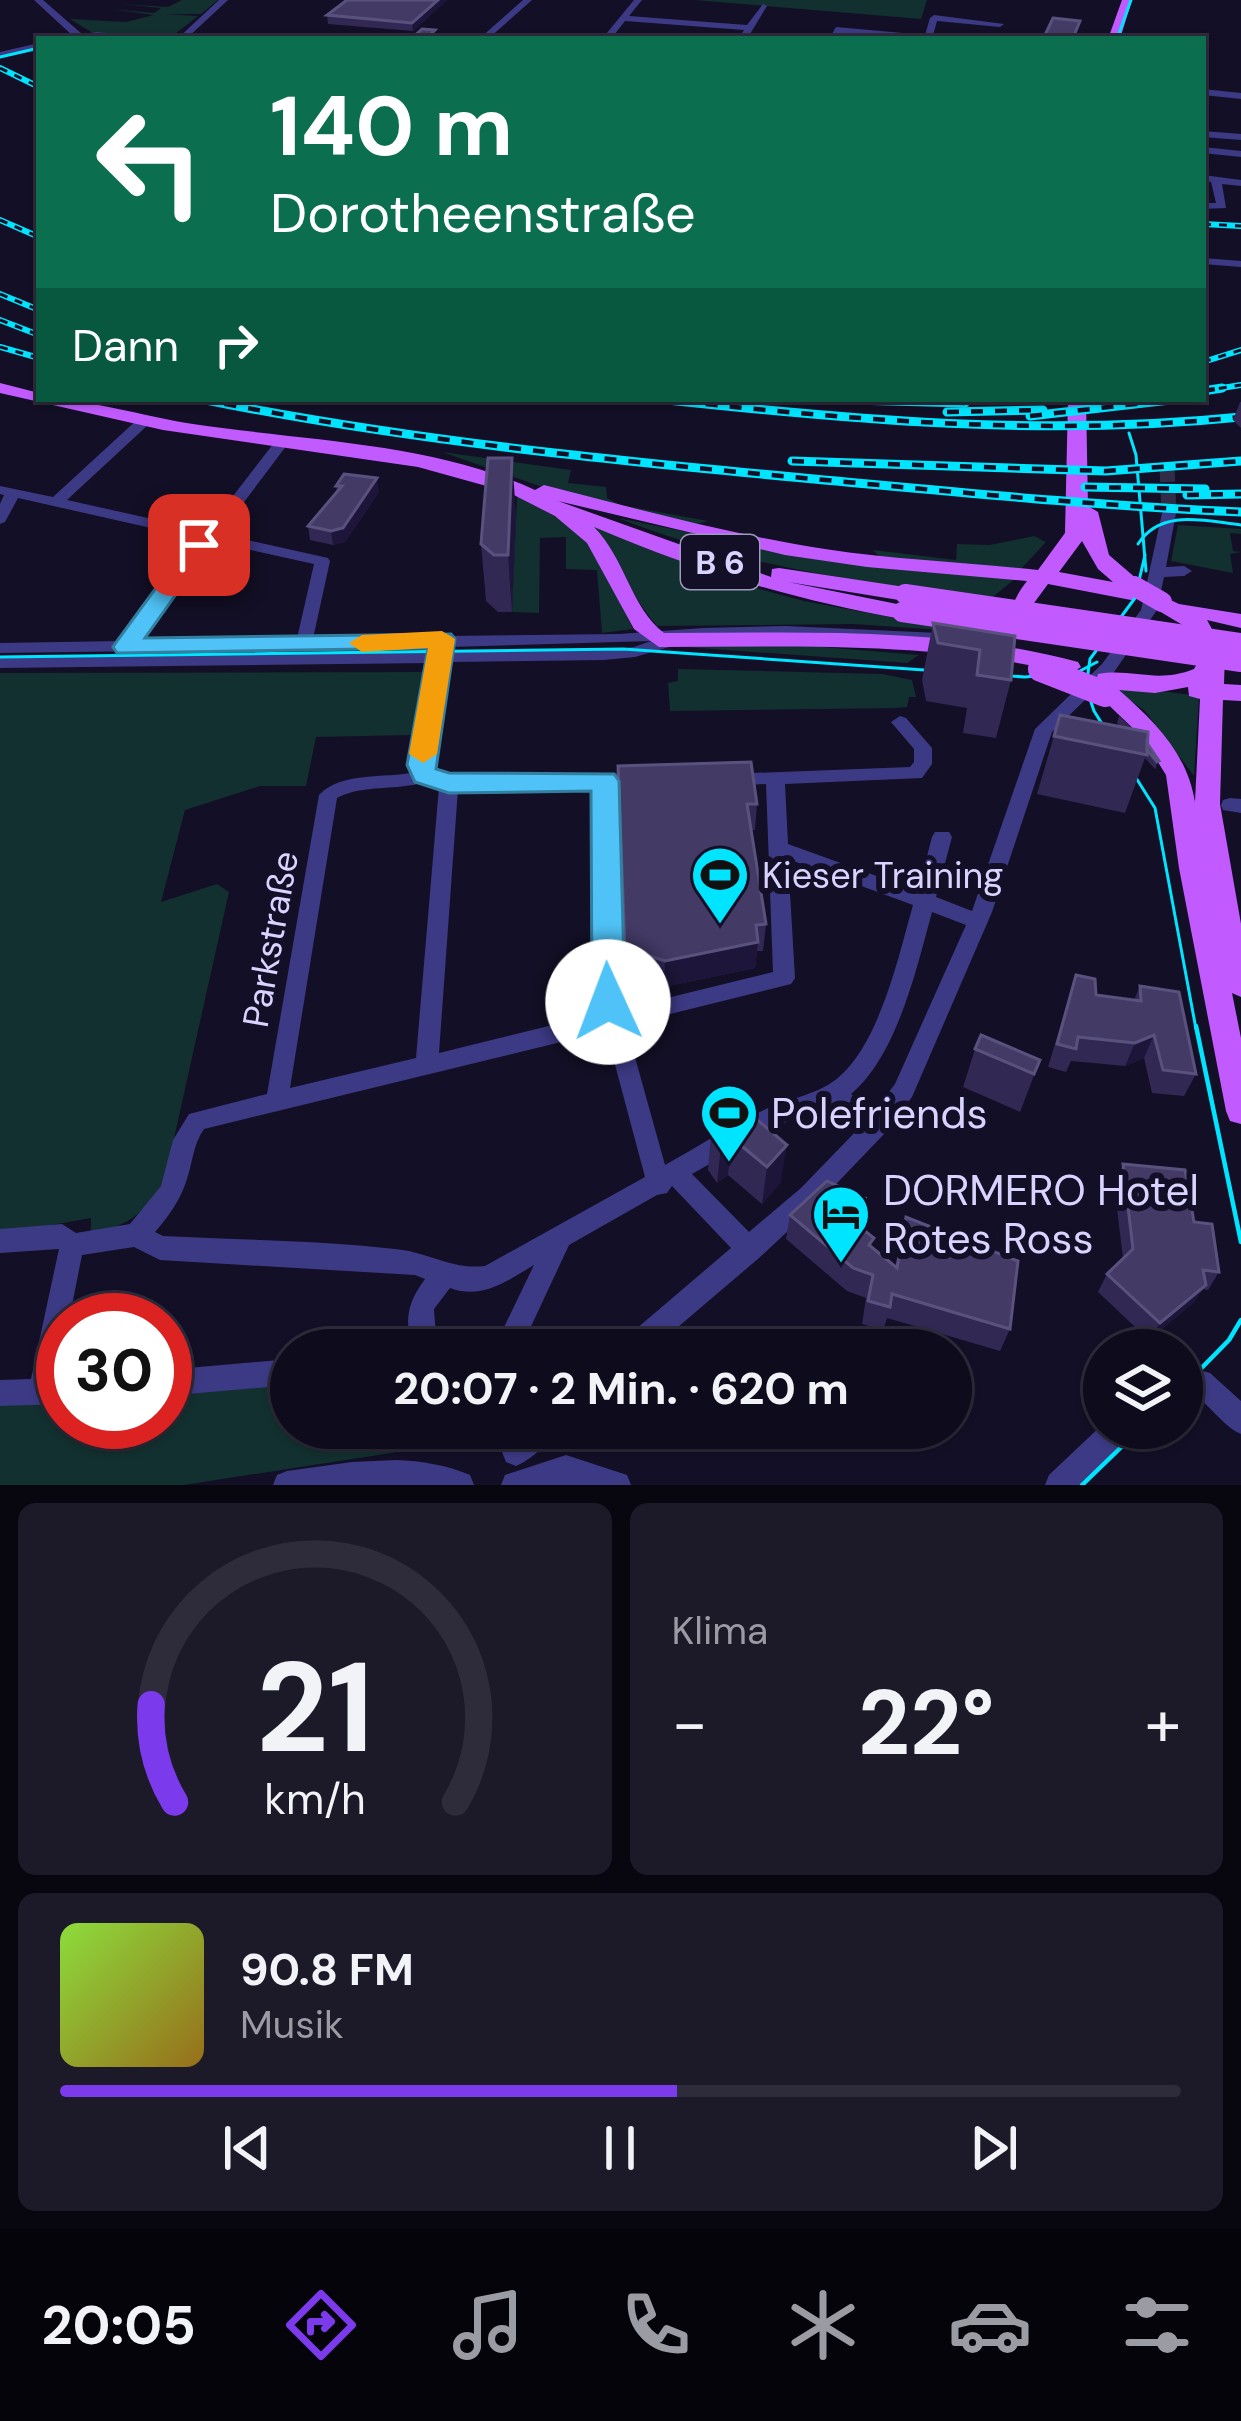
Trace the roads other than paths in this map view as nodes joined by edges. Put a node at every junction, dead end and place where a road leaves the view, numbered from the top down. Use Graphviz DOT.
graph roads {
  1 [pos="38,0"];
  2 [pos="224,0"];
  3 [pos="528,0"];
  4 [pos="638,0"];
  5 [pos="1127,0"];
  6 [pos="1136,0"];
  7 [pos="763,6"];
  8 [pos="624,18"];
  9 [pos="1000,24"];
  10 [pos="745,34"];
  11 [pos="76,36"];
  12 [pos="184,36"];
  13 [pos="486,36"];
  14 [pos="609,36"];
  15 [pos="929,36"];
  16 [pos="1115,36"];
  17 [pos="1124,36"];
  18 [pos="36,49"];
  19 [pos="0,57"];
  20 [pos="1206,92"];
  21 [pos="1241,96"];
  22 [pos="1206,134"];
  23 [pos="1241,137"];
  24 [pos="1206,150"];
  25 [pos="1241,154"];
  26 [pos="1210,180"];
  27 [pos="1241,183"];
  28 [pos="1206,206"];
  29 [pos="1206,261"];
  30 [pos="1241,264"];
  31 [pos="0,385"];
  32 [pos="36,395"];
  33 [pos="65,402"];
  34 [pos="91,402"];
  35 [pos="1076,402"];
  36 [pos="1086,402"];
  37 [pos="144,421"];
  38 [pos="283,442"];
  39 [pos="7,492"];
  40 [pos="543,495"];
  41 [pos="56,502"];
  42 [pos="1168,513"];
  43 [pos="0,519"];
  44 [pos="207,535"];
  45 [pos="1184,571"];
  46 [pos="1158,572"];
  47 [pos="1044,577"];
  48 [pos="1132,590"];
  49 [pos="904,603"];
  50 [pos="1164,603"];
  51 [pos="1019,617"];
  52 [pos="1241,621"];
  53 [pos="306,634"];
  54 [pos="660,638"];
  55 [pos="1241,643"];
  56 [pos="126,647"];
  57 [pos="441,648"];
  58 [pos="0,649"];
  59 [pos="976,649"];
  60 [pos="1214,653"];
  61 [pos="0,662"];
  62 [pos="1241,662"];
  63 [pos="1070,666"];
  64 [pos="1147,686"];
  65 [pos="1109,691"];
  66 [pos="1213,692"];
  67 [pos="1241,693"];
  68 [pos="900,722"];
  69 [pos="425,775"];
  70 [pos="775,778"];
  71 [pos="706,779"];
  72 [pos="664,780"];
  73 [pos="604,781"];
  74 [pos="449,783"];
  75 [pos="942,837"];
  76 [pos="779,848"];
  77 [pos="923,901"];
  78 [pos="984,917"];
  79 [pos="1241,986"];
  80 [pos="611,1019"];
  81 [pos="427,1064"];
  82 [pos="822,1099"];
  83 [pos="277,1101"];
  84 [pos="1241,1111"];
  85 [pos="878,1125"];
  86 [pos="668,1180"];
  87 [pos="136,1235"];
  88 [pos="560,1238"];
  89 [pos="0,1241"];
  90 [pos="72,1245"];
  91 [pos="750,1250"];
  92 [pos="444,1275"];
  93 [pos="65,1293"];
  94 [pos="422,1329"];
  95 [pos="516,1329"];
  96 [pos="657,1329"];
  97 [pos="270,1374"];
  98 [pos="192,1381"];
  99 [pos="1203,1384"];
  100 [pos="36,1392"];
  101 [pos="0,1393"];
  102 [pos="1241,1420"];
  103 [pos="520,1449"];
  104 [pos="1096,1449"];
  105 [pos="517,1452"];
  106 [pos="286,1485"];
  107 [pos="460,1485"];
  108 [pos="515,1485"];
  109 [pos="617,1485"];
  110 [pos="1059,1485"];
  1 -- 11 [label="street"];
  2 -- 12 [label="street"];
  3 -- 13 [label="street"];
  4 -- 8 [label="street"];
  5 -- 16 [label="main road"];
  6 -- 17 [label="main road"];
  7 -- 10 [label="street"];
  8 -- 10 [label="street"];
  8 -- 14 [label="street"];
  9 -- 15 [label="street"];
  18 -- 19 [label="street"];
  20 -- 21 [label="street"];
  22 -- 23 [label="street"];
  24 -- 25 [label="street"];
  26 -- 27 [label="street"];
  26 -- 28 [label="street"];
  29 -- 30 [label="street"];
  31 -- 32 [label="main road, B 6"];
  33 -- 37 [label="main road, B 6"];
  34 -- 40 [label="main road, B 6"];
  35 -- 47 [label="main road"];
  36 -- 48 [label="main road"];
  37 -- 38 [label="main road, B 6"];
  37 -- 41 [label="street"];
  38 -- 40 [label="main road, B 6"];
  38 -- 44 [label="street"];
  39 -- 41 [label="street"];
  39 -- 43 [label="street"];
  40 -- 47 [label="main road"];
  40 -- 49 [label="main road"];
  40 -- 54 [label="main road, B 6"];
  41 -- 44 [label="street"];
  42 -- 46 [label="street"];
  44 -- 53 [label="street"];
  44 -- 56 [label="street"];
  45 -- 46 [label="street"];
  46 -- 78 [label="street"];
  47 -- 48 [label="main road"];
  47 -- 51 [label="main road"];
  48 -- 50 [label="main road, bridge"];
  49 -- 55 [label="main road, bridge"];
  49 -- 62 [label="main road, bridge"];
  50 -- 52 [label="main road"];
  50 -- 60 [label="main road"];
  51 -- 54 [label="street"];
  51 -- 63 [label="main road"];
  54 -- 57 [label="street"];
  54 -- 59 [label="main road, B 6"];
  56 -- 57 [label="street"];
  56 -- 58 [label="street"];
  57 -- 61 [label="street"];
  57 -- 69 [label="street"];
  59 -- 63 [label="main road, B 6"];
  59 -- 65 [label="main road, bridge"];
  60 -- 64 [label="main road"];
  60 -- 66 [label="main road"];
  63 -- 65 [label="main road, bridge"];
  64 -- 65 [label="main road"];
  64 -- 66 [label="main road"];
  65 -- 84 [label="main road"];
  66 -- 67 [label="main road"];
  66 -- 79 [label="main road"];
  68 -- 70 [label="street"];
  69 -- 74 [label="street"];
  69 -- 83 [label="street, Parkstraße"];
  70 -- 71 [label="street"];
  70 -- 76 [label="street"];
  72 -- 73 [label="street"];
  73 -- 74 [label="street"];
  73 -- 80 [label="street"];
  74 -- 81 [label="street"];
  75 -- 77 [label="street"];
  76 -- 77 [label="street"];
  76 -- 80 [label="street"];
  77 -- 78 [label="street"];
  77 -- 82 [label="street"];
  78 -- 85 [label="street"];
  80 -- 81 [label="street"];
  80 -- 86 [label="street"];
  81 -- 83 [label="street"];
  82 -- 85 [label="street"];
  82 -- 86 [label="street"];
  83 -- 87 [label="street"];
  85 -- 91 [label="street"];
  86 -- 88 [label="street"];
  86 -- 91 [label="street"];
  87 -- 90 [label="street"];
  87 -- 92 [label="street"];
  88 -- 92 [label="street"];
  88 -- 95 [label="street"];
  89 -- 90 [label="street"];
  90 -- 93 [label="street"];
  91 -- 96 [label="street"];
  92 -- 94 [label="street"];
  97 -- 98 [label="street"];
  99 -- 102 [label="street"];
  100 -- 101 [label="street"];
  103 -- 105 [label="street"];
  104 -- 110 [label="street"];
  106 -- 107 [label="street"];
  108 -- 109 [label="street"];
}
